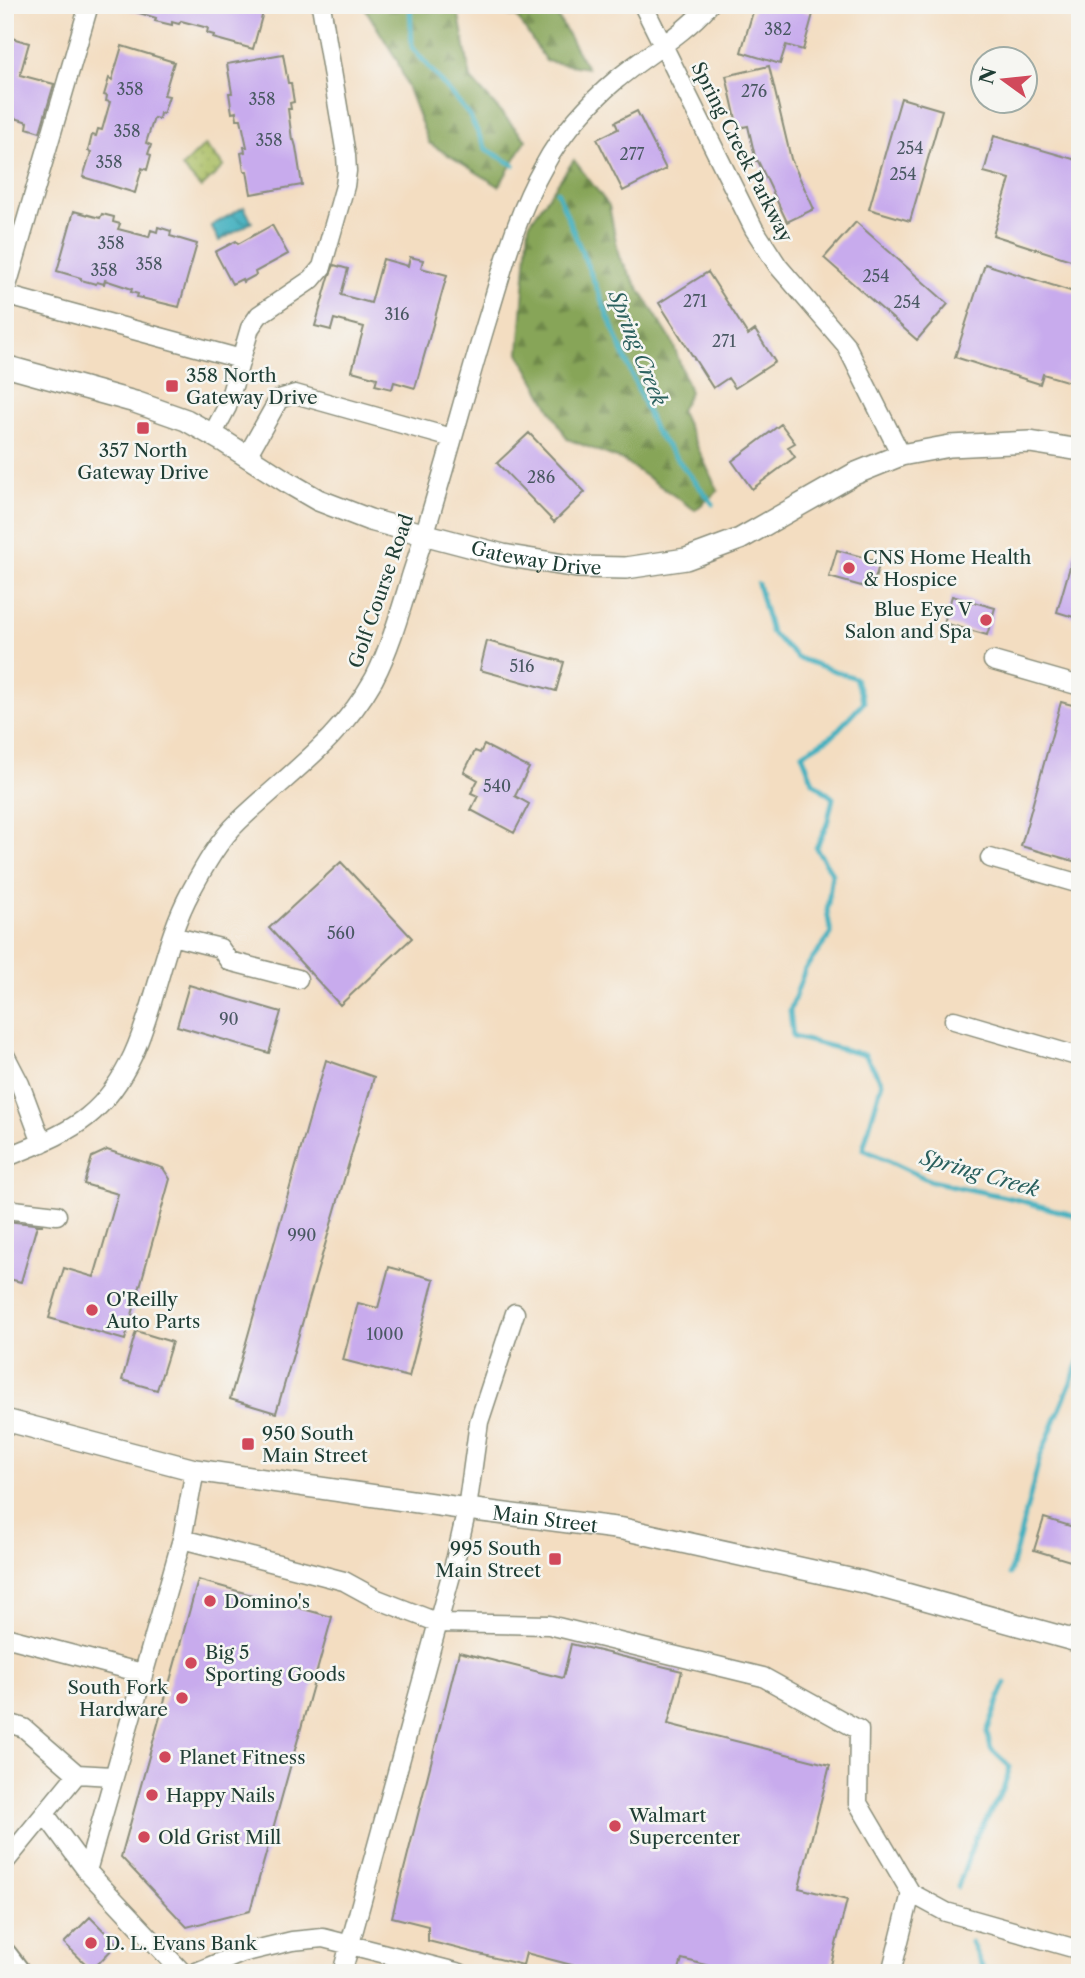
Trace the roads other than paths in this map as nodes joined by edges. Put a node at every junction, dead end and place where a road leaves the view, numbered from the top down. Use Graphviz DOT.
graph roads {
  1 [pos="89,5"];
  2 [pos="321,5"];
  3 [pos="643,5"];
  4 [pos="709,5"];
  5 [pos="664,46"];
  6 [pos="5,294"];
  7 [pos="241,359"];
  8 [pos="5,366"];
  9 [pos="212,435"];
  10 [pos="452,438"];
  11 [pos="1080,450"];
  12 [pos="901,455"];
  13 [pos="247,456"];
  14 [pos="425,536"];
  15 [pos="993,661"];
  16 [pos="1080,686"];
  17 [pos="990,858"];
  18 [pos="1080,884"];
  19 [pos="172,936"];
  20 [pos="298,979"];
  21 [pos="954,1020"];
  22 [pos="5,1055"];
  23 [pos="1080,1057"];
  24 [pos="42,1143"];
  25 [pos="5,1158"];
  26 [pos="5,1209"];
  27 [pos="57,1216"];
  28 [pos="515,1314"];
  29 [pos="5,1420"];
  30 [pos="195,1470"];
  31 [pos="467,1509"];
  32 [pos="182,1539"];
  33 [pos="439,1623"];
  34 [pos="5,1637"];
  35 [pos="1080,1642"];
  36 [pos="142,1673"];
  37 [pos="5,1722"];
  38 [pos="77,1774"];
  39 [pos="112,1776"];
  40 [pos="45,1814"];
  41 [pos="5,1861"];
  42 [pos="86,1871"];
  43 [pos="911,1894"];
  44 [pos="349,1944"];
  45 [pos="1080,1950"];
  46 [pos="5,1956"];
  47 [pos="18,1973"];
  48 [pos="183,1973"];
  49 [pos="194,1973"];
  50 [pos="342,1973"];
  51 [pos="460,1973"];
  52 [pos="891,1973"];
  1 -- 6 [label="street"];
  2 -- 7 [label="street"];
  3 -- 5 [label="street, Spring Creek Parkway"];
  4 -- 5 [label="street, Golf Course Road"];
  5 -- 10 [label="street, Golf Course Road"];
  5 -- 12 [label="street, Spring Creek Parkway"];
  6 -- 7 [label="street"];
  7 -- 9 [label="street"];
  8 -- 9 [label="main road, Gateway Drive"];
  9 -- 13 [label="main road, Gateway Drive"];
  10 -- 13 [label="street"];
  10 -- 14 [label="street, Golf Course Road"];
  11 -- 12 [label="main road, Gateway Drive"];
  12 -- 14 [label="main road, Gateway Drive"];
  13 -- 14 [label="main road, Gateway Drive"];
  14 -- 19 [label="street, Golf Course Road"];
  15 -- 16 [label="street"];
  17 -- 18 [label="street"];
  19 -- 20 [label="street"];
  19 -- 24 [label="street, Golf Course Road"];
  21 -- 23 [label="street"];
  22 -- 24 [label="street"];
  24 -- 25 [label="street, Golf Course Road"];
  26 -- 27 [label="street"];
  28 -- 31 [label="street"];
  29 -- 30 [label="main road, Main Street"];
  30 -- 31 [label="main road, Main Street"];
  30 -- 32 [label="street"];
  31 -- 33 [label="street"];
  31 -- 35 [label="main road, Main Street"];
  32 -- 33 [label="street"];
  32 -- 36 [label="street"];
  33 -- 43 [label="street"];
  33 -- 44 [label="street"];
  34 -- 36 [label="street"];
  36 -- 39 [label="street"];
  37 -- 38 [label="street"];
  38 -- 39 [label="street"];
  38 -- 40 [label="street"];
  39 -- 42 [label="street"];
  40 -- 41 [label="street"];
  40 -- 42 [label="street"];
  42 -- 48 [label="street"];
  43 -- 45 [label="street"];
  43 -- 52 [label="street"];
  44 -- 49 [label="street"];
  44 -- 50 [label="street"];
  44 -- 51 [label="street"];
  46 -- 47 [label="highway"];
}
